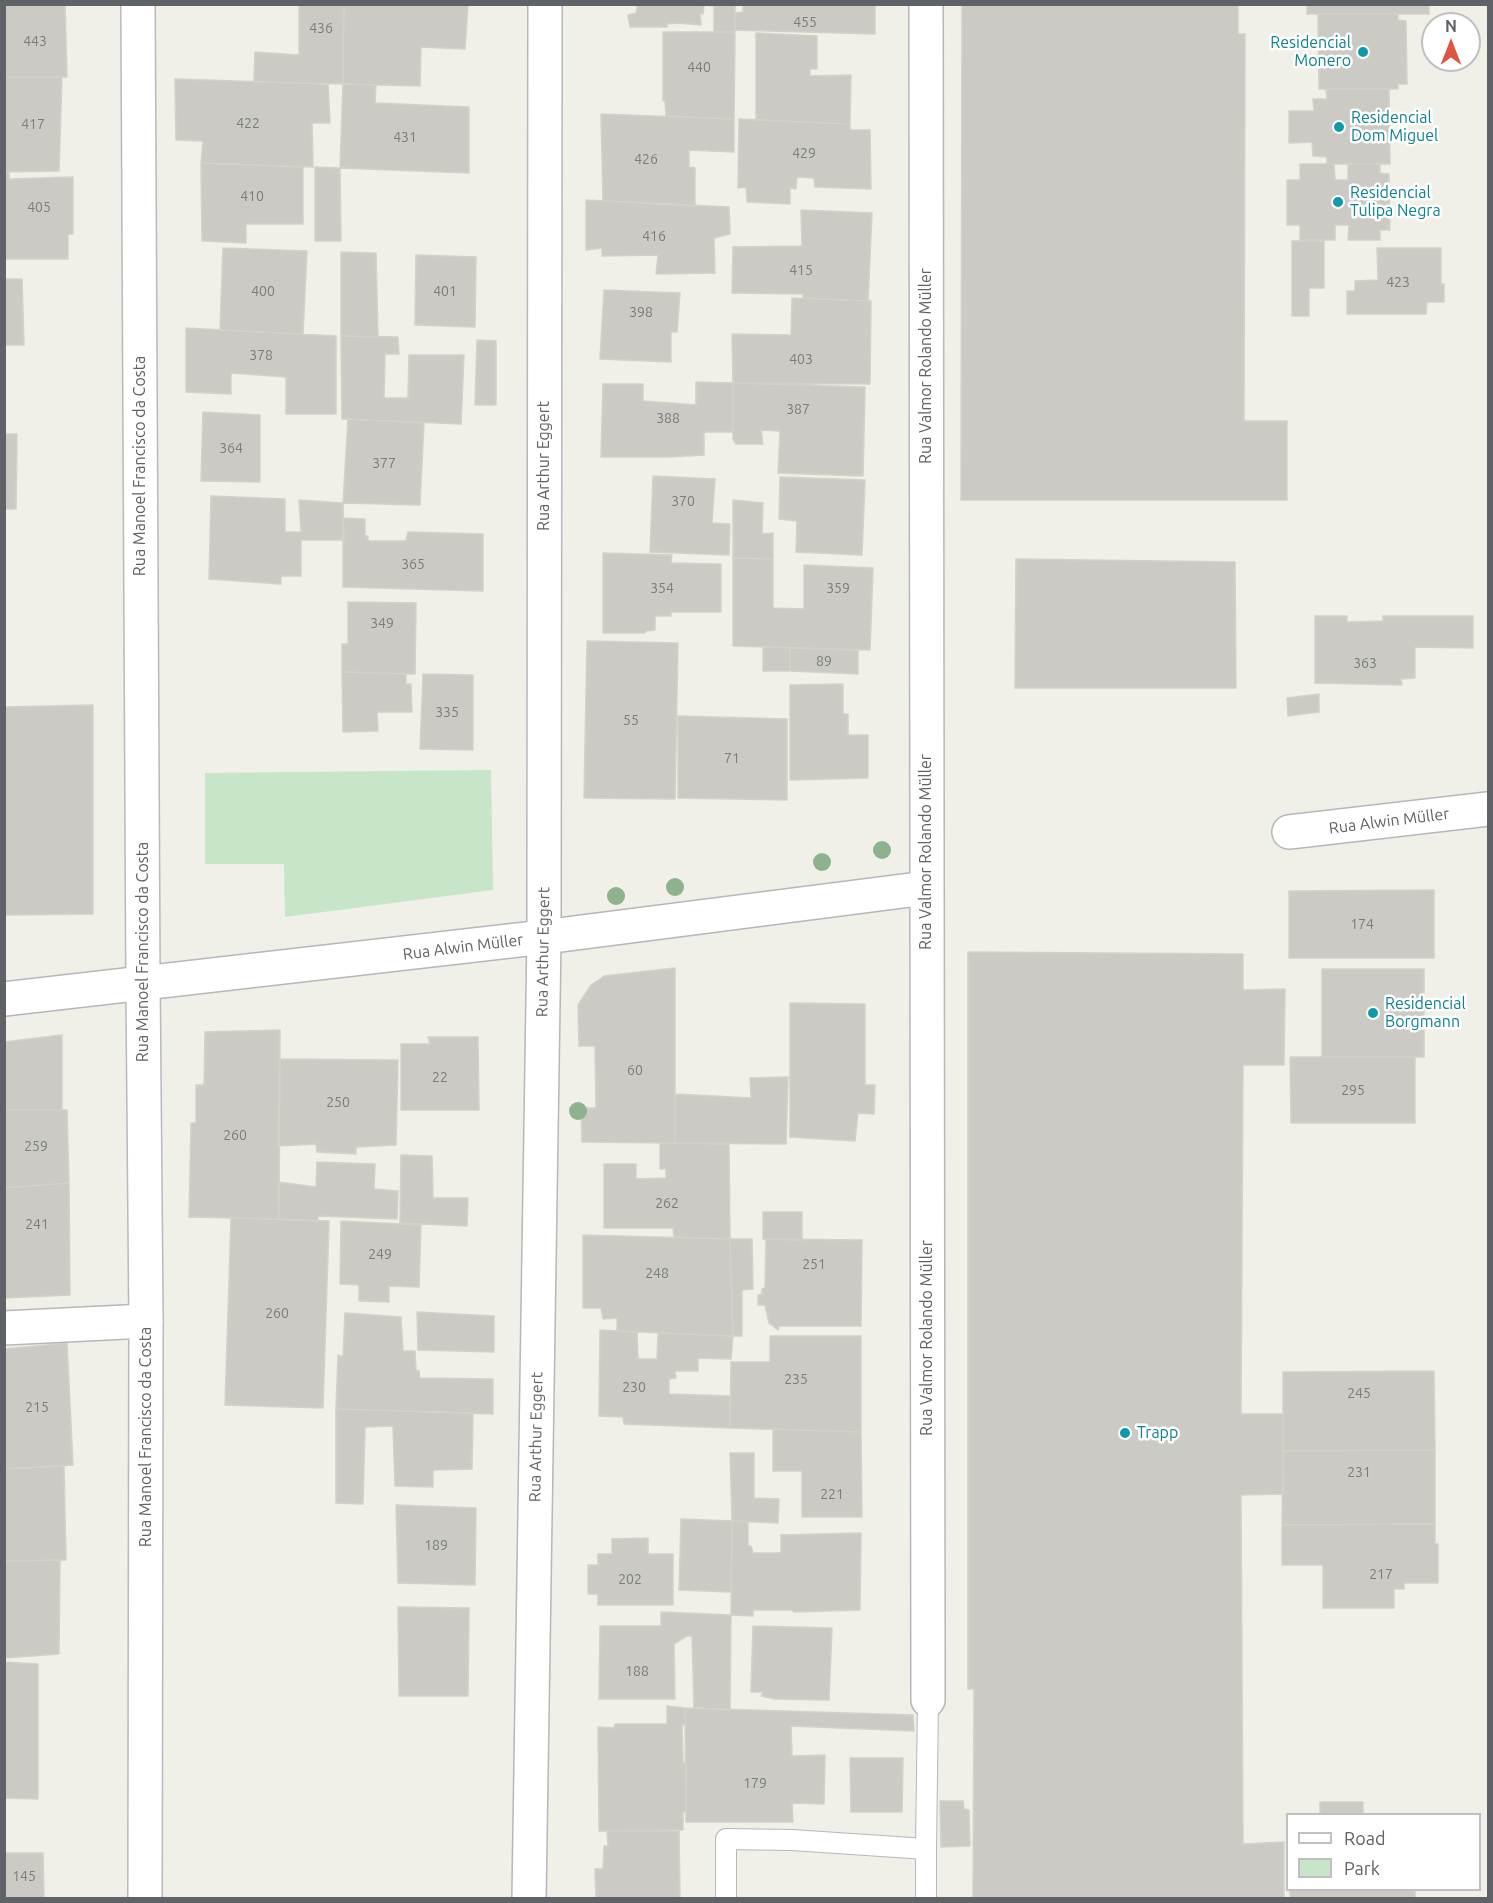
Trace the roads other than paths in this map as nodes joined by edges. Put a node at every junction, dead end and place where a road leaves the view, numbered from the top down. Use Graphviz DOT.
graph roads {
  1 [pos="138,4"];
  2 [pos="545,4"];
  3 [pos="926,4"];
  4 [pos="1488,809"];
  5 [pos="1289,832"];
  6 [pos="926,888"];
  7 [pos="544,937"];
  8 [pos="143,983"];
  9 [pos="4,999"];
  10 [pos="146,1321"];
  11 [pos="4,1328"];
  12 [pos="928,1700"];
  13 [pos="926,1849"];
  14 [pos="145,1899"];
  15 [pos="528,1899"];
  16 [pos="726,1899"];
  17 [pos="926,1899"];
  1 -- 8 [label="street, Rua Manoel Francisco da Costa"];
  2 -- 7 [label="street, Rua Arthur Eggert"];
  3 -- 6 [label="street, Rua Valmor Rolando Müller"];
  4 -- 5 [label="street, Rua Alwin Müller"];
  6 -- 7 [label="street, Rua Alwin Müller"];
  6 -- 12 [label="street, Rua Valmor Rolando Müller"];
  7 -- 8 [label="street, Rua Alwin Müller"];
  7 -- 15 [label="street, Rua Arthur Eggert"];
  8 -- 9 [label="street, Rua Alwin Müller"];
  8 -- 10 [label="street, Rua Manoel Francisco da Costa"];
  10 -- 11 [label="street"];
  10 -- 14 [label="street, Rua Manoel Francisco da Costa"];
  12 -- 13 [label="lane"];
  13 -- 16 [label="lane"];
  13 -- 17 [label="lane"];
}
